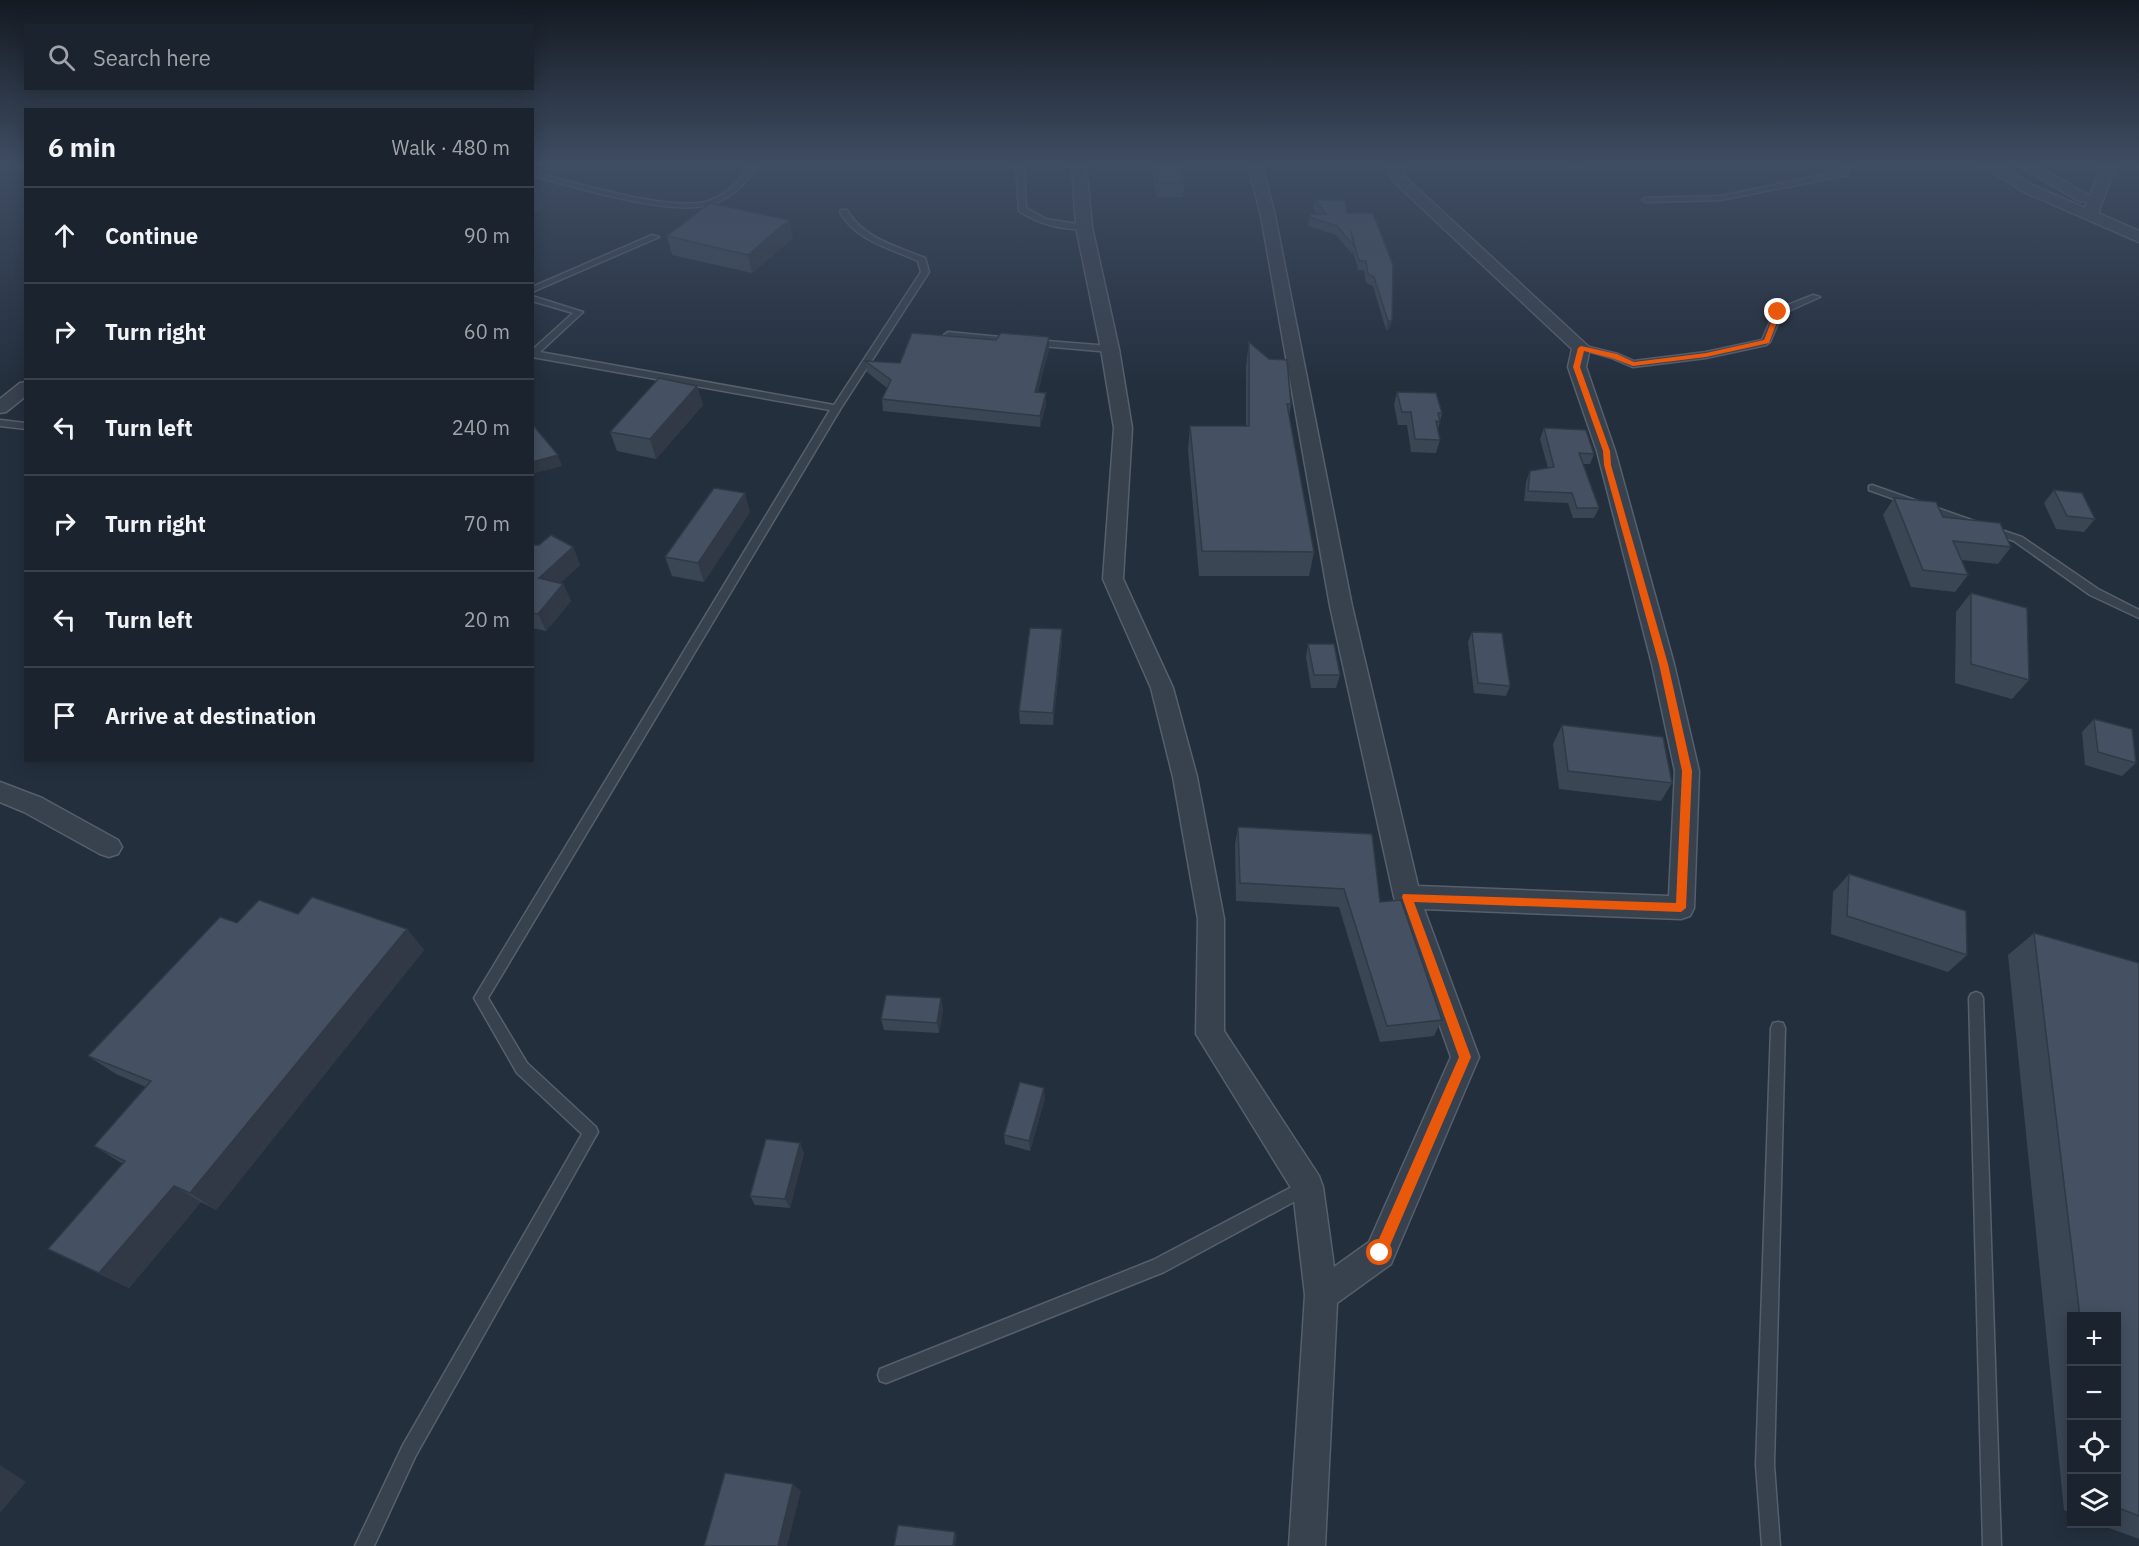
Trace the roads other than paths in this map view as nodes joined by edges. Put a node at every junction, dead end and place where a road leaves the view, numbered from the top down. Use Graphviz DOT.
graph roads {
  1 [pos="655,237"];
  2 [pos="870,237"];
  3 [pos="1086,237"];
  4 [pos="1272,237"];
  5 [pos="1462,237"];
  6 [pos="534,289"];
  7 [pos="1816,297"];
  8 [pos="534,299"];
  9 [pos="948,336"];
  10 [pos="1017,341"];
  11 [pos="1029,342"];
  12 [pos="1581,348"];
  13 [pos="1110,349"];
  14 [pos="534,354"];
  15 [pos="534,355"];
  16 [pos="24,389"];
  17 [pos="0,408"];
  18 [pos="836,408"];
  19 [pos="0,423"];
  20 [pos="24,426"];
  21 [pos="1872,488"];
  22 [pos="2139,614"];
  23 [pos="0,792"];
  24 [pos="109,847"];
  25 [pos="1407,897"];
  26 [pos="1976,998"];
  27 [pos="1778,1028"];
  28 [pos="1308,1187"];
  29 [pos="1321,1295"];
  30 [pos="885,1375"];
  31 [pos="364,1546"];
  32 [pos="1307,1546"];
  33 [pos="1771,1546"];
  34 [pos="1992,1546"];
  1 -- 6 [label="lane"];
  2 -- 18 [label="lane"];
  3 -- 13 [label="street"];
  4 -- 25 [label="street"];
  5 -- 12 [label="street"];
  7 -- 12 [label="lane"];
  8 -- 14 [label="lane"];
  9 -- 10 [label="lane"];
  11 -- 13 [label="lane"];
  12 -- 25 [label="street"];
  13 -- 28 [label="street"];
  15 -- 18 [label="lane"];
  16 -- 17 [label="street"];
  18 -- 31 [label="lane"];
  19 -- 20 [label="lane"];
  21 -- 22 [label="lane"];
  23 -- 24 [label="street"];
  25 -- 29 [label="street"];
  26 -- 34 [label="lane"];
  27 -- 33 [label="lane"];
  28 -- 29 [label="street"];
  28 -- 30 [label="lane"];
  29 -- 32 [label="street"];
}
